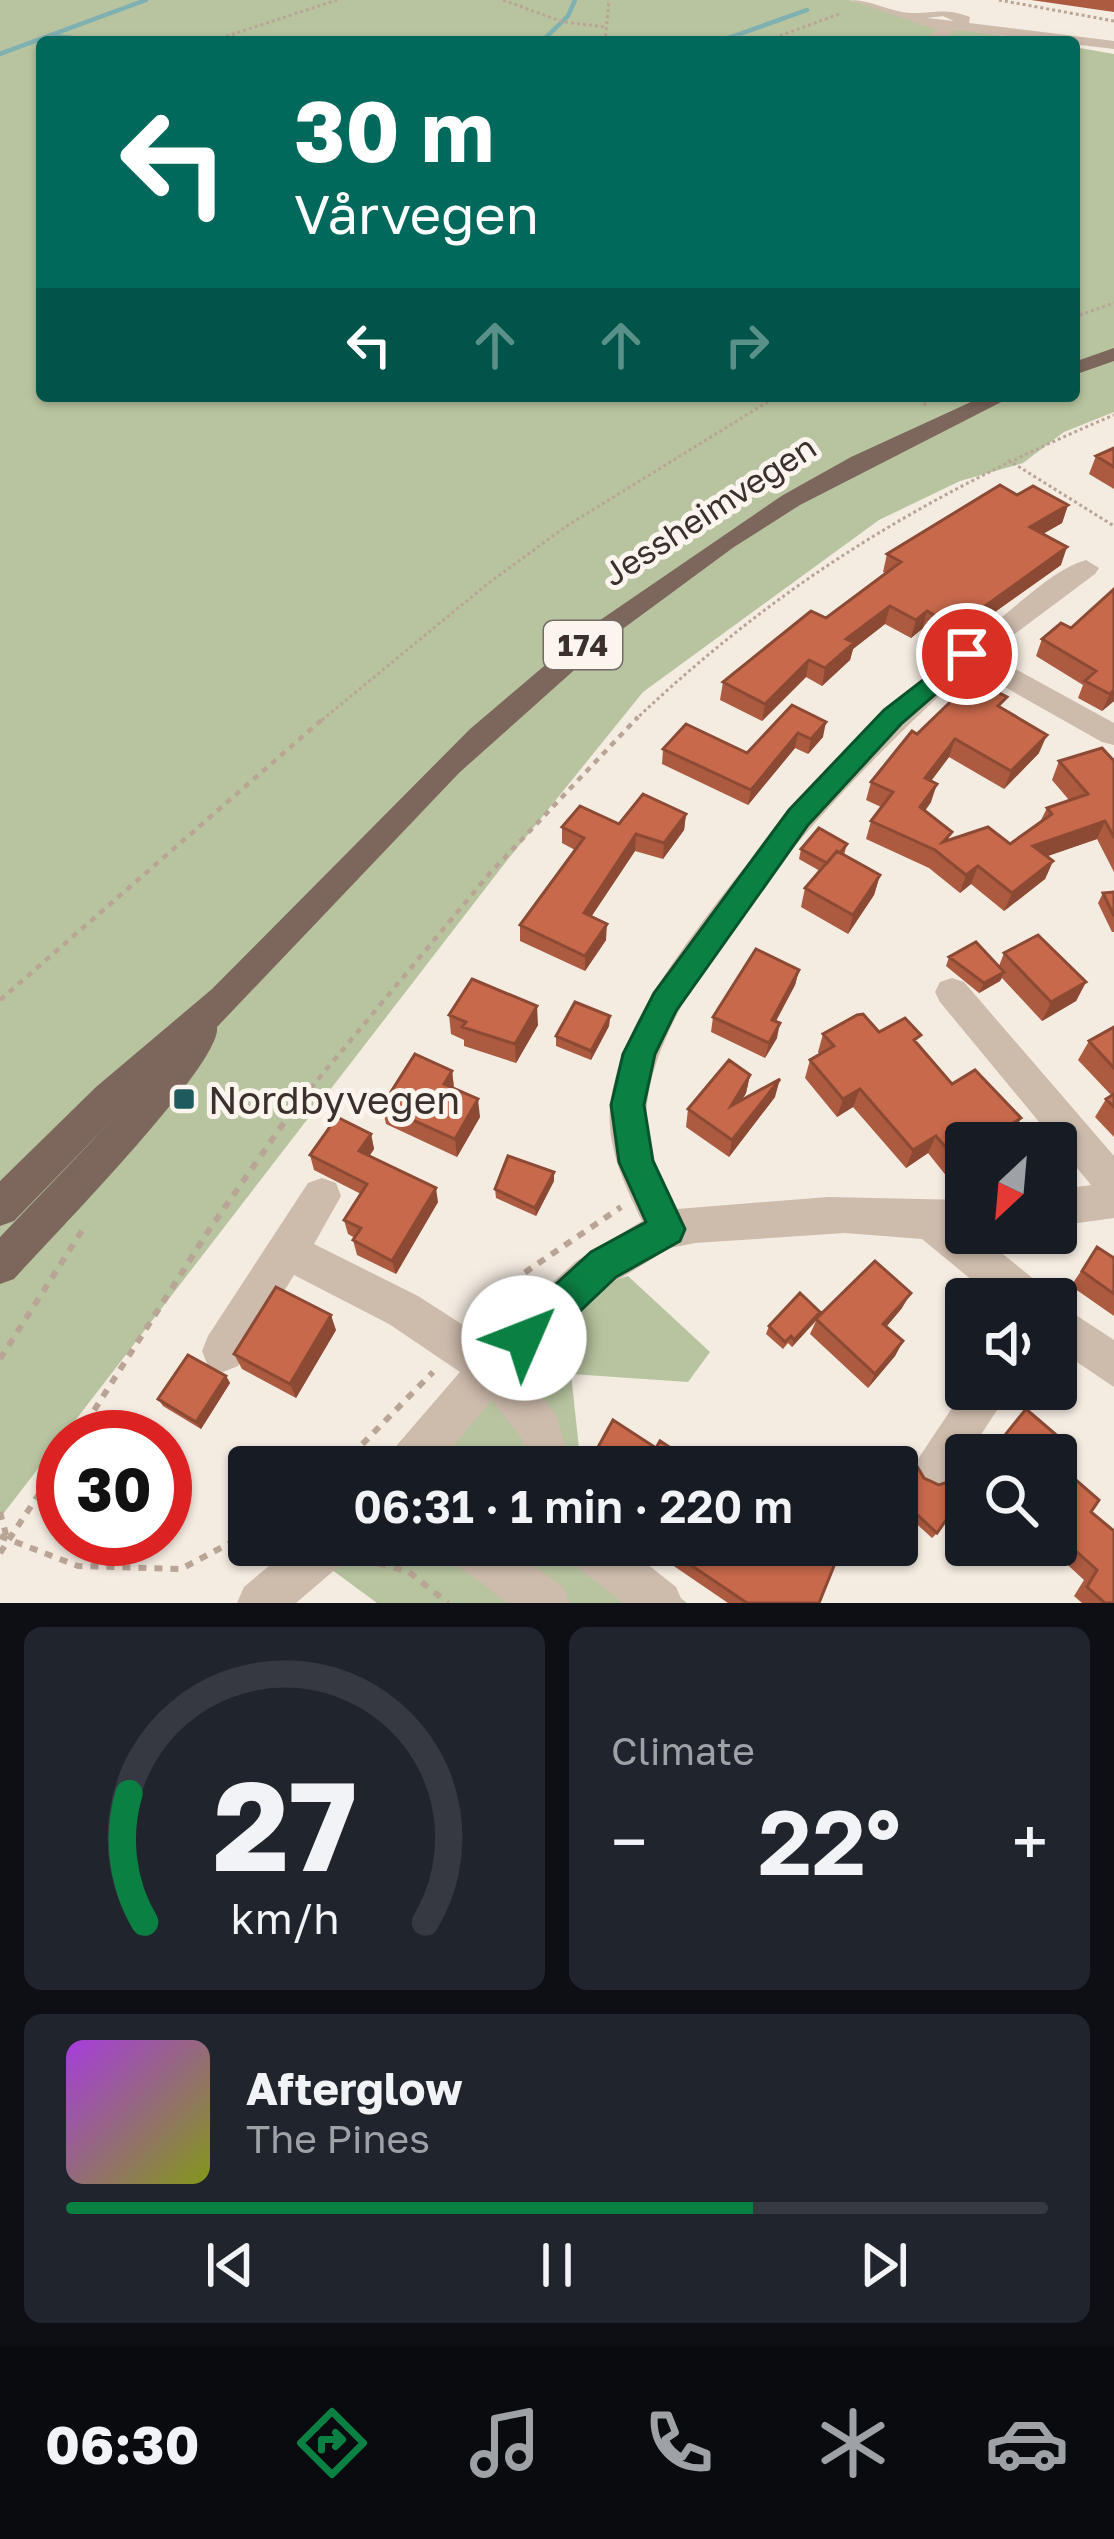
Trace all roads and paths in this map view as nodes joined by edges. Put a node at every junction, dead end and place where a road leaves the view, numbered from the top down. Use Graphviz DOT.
graph roads {
  1 [pos="337,0"];
  2 [pos="503,0"];
  3 [pos="608,0"];
  4 [pos="999,0"];
  5 [pos="861,3"];
  6 [pos="923,18"];
  7 [pos="1114,21"];
  8 [pos="957,24"];
  9 [pos="606,27"];
  10 [pos="227,36"];
  11 [pos="605,36"];
  12 [pos="779,36"];
  13 [pos="924,36"];
  14 [pos="935,36"];
  15 [pos="1056,36"];
  16 [pos="1080,38"];
  17 [pos="1114,41"];
  18 [pos="1114,303"];
  19 [pos="1080,315"];
  20 [pos="1114,354"];
  21 [pos="1080,367"];
  22 [pos="768,402"];
  23 [pos="988,402"];
  24 [pos="1114,415"];
  25 [pos="1008,460"];
  26 [pos="1114,526"];
  27 [pos="1086,568"];
  28 [pos="967,654"];
  29 [pos="1112,735"];
  30 [pos="234,990"];
  31 [pos="952,992"];
  32 [pos="0,1000"];
  33 [pos="1114,1184"];
  34 [pos="322,1196"];
  35 [pos="1114,1200"];
  36 [pos="1077,1205"];
  37 [pos="0,1208"];
  38 [pos="945,1221"];
  39 [pos="86,1225"];
  40 [pos="667,1229"];
  41 [pos="287,1251"];
  42 [pos="982,1254"];
  43 [pos="0,1265"];
  44 [pos="1006,1278"];
  45 [pos="1077,1338"];
  46 [pos="223,1351"];
  47 [pos="0,1360"];
  48 [pos="1114,1366"];
  49 [pos="493,1370"];
  50 [pos="94,1410"];
  51 [pos="975,1410"];
  52 [pos="425,1446"];
  53 [pos="546,1446"];
  54 [pos="936,1466"];
  55 [pos="36,1495"];
  56 [pos="0,1512"];
  57 [pos="4,1539"];
  58 [pos="228,1544"];
  59 [pos="0,1553"];
  60 [pos="304,1566"];
  61 [pos="388,1566"];
  62 [pos="497,1566"];
  63 [pos="613,1566"];
  64 [pos="260,1603"];
  65 [pos="448,1603"];
  66 [pos="547,1603"];
  67 [pos="660,1603"];
  1 -- 10 [label="path"];
  2 -- 9 [label="path"];
  3 -- 9 [label="path"];
  4 -- 7 [label="path"];
  5 -- 6 [label="street"];
  5 -- 12 [label="path"];
  6 -- 8 [label="street"];
  6 -- 13 [label="street"];
  8 -- 14 [label="street"];
  8 -- 15 [label="street"];
  9 -- 11 [label="path"];
  16 -- 17 [label="street"];
  18 -- 19 [label="path"];
  20 -- 21 [label="main road"];
  22 -- 32 [label="path"];
  23 -- 30 [label="main road, Jessheimvegen / 174"];
  24 -- 25 [label="path"];
  25 -- 26 [label="path"];
  25 -- 50 [label="path"];
  27 -- 28 [label="street"];
  28 -- 29 [label="street"];
  28 -- 40 [label="street"];
  30 -- 37 [label="main road, Jessheimvegen / 174"];
  30 -- 43 [label="main road, Jessheimvegen / 174"];
  31 -- 33 [label="street"];
  34 -- 41 [label="street"];
  35 -- 36 [label="street"];
  38 -- 40 [label="street"];
  39 -- 47 [label="path"];
  40 -- 49 [label="street"];
  41 -- 46 [label="street"];
  41 -- 49 [label="street"];
  42 -- 44 [label="street"];
  45 -- 48 [label="street"];
  49 -- 52 [label="street"];
  49 -- 53 [label="street"];
  51 -- 54 [label="street"];
  55 -- 57 [label="path"];
  56 -- 57 [label="path"];
  57 -- 58 [label="path"];
  57 -- 59 [label="path"];
  60 -- 64 [label="street"];
  61 -- 65 [label="path"];
  62 -- 66 [label="street"];
  63 -- 67 [label="street"];
}
